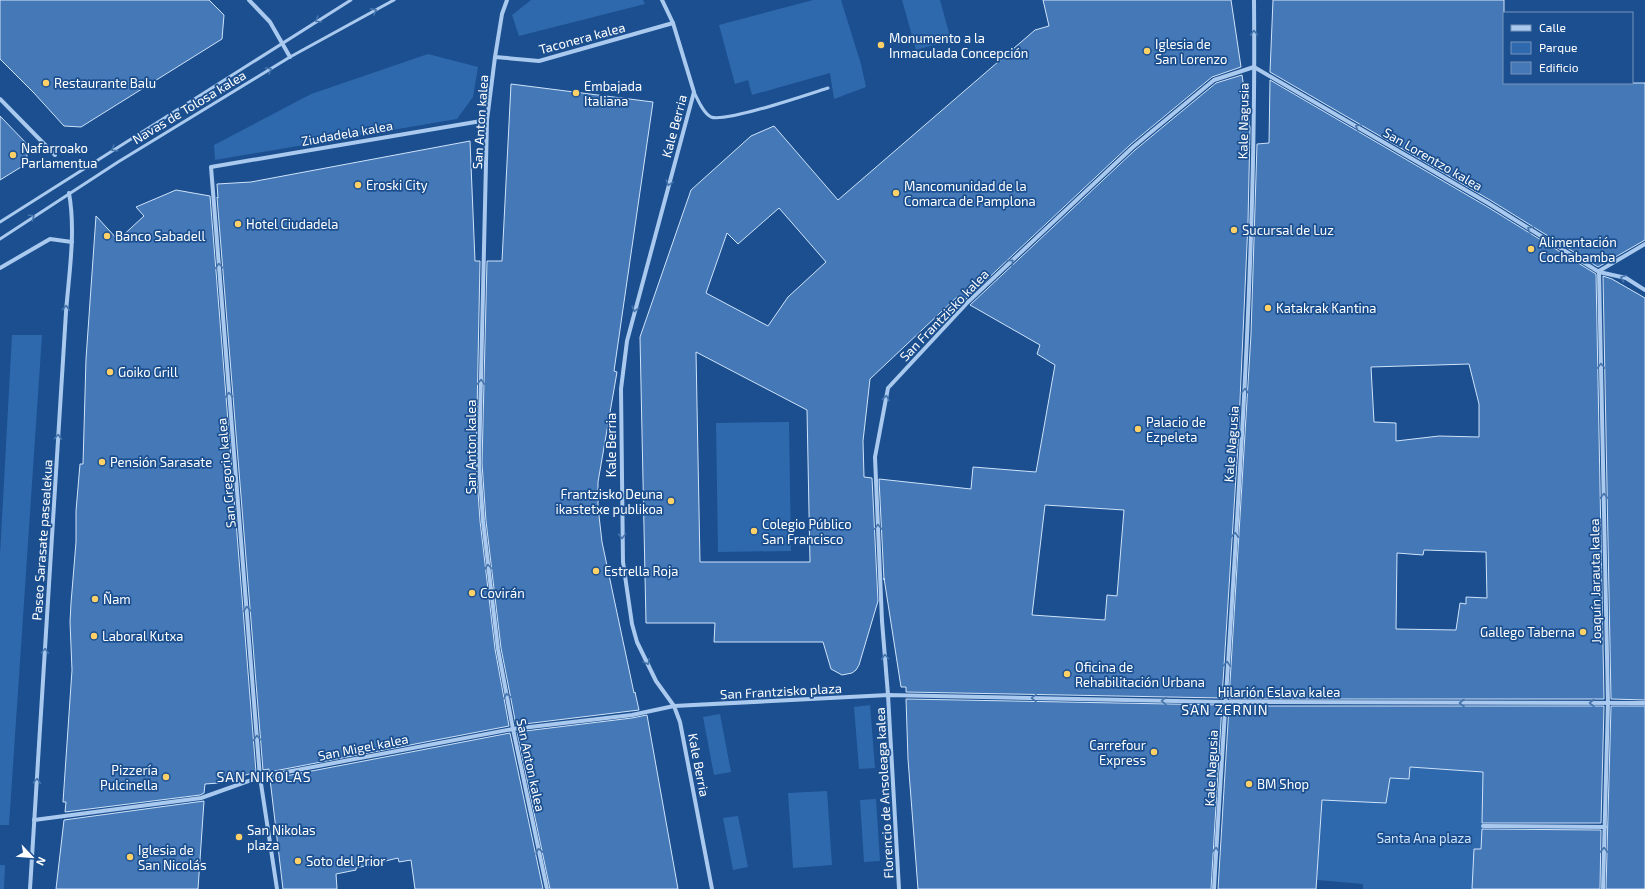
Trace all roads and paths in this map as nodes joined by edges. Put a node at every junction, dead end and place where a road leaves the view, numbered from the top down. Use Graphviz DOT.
graph roads {
  1 [pos="250,0"];
  2 [pos="351,0"];
  3 [pos="394,0"];
  4 [pos="507,0"];
  5 [pos="662,0"];
  6 [pos="1254,0"];
  7 [pos="673,23"];
  8 [pos="282,43"];
  9 [pos="290,57"];
  10 [pos="495,57"];
  11 [pos="1254,67"];
  12 [pos="828,88"];
  13 [pos="694,92"];
  14 [pos="0,99"];
  15 [pos="487,120"];
  16 [pos="55,155"];
  17 [pos="211,166"];
  18 [pos="69,193"];
  19 [pos="0,222"];
  20 [pos="0,239"];
  21 [pos="72,242"];
  22 [pos="1645,244"];
  23 [pos="0,268"];
  24 [pos="1599,272"];
  25 [pos="1645,290"];
  26 [pos="888,695"];
  27 [pos="1225,702"];
  28 [pos="1608,703"];
  29 [pos="1645,703"];
  30 [pos="674,706"];
  31 [pos="513,730"];
  32 [pos="260,777"];
  33 [pos="34,820"];
  34 [pos="1483,826"];
  35 [pos="1605,827"];
  36 [pos="30,889"];
  37 [pos="277,889"];
  38 [pos="547,889"];
  39 [pos="712,889"];
  40 [pos="899,889"];
  41 [pos="1214,889"];
  42 [pos="1603,889"];
  1 -- 8 [label="street"];
  2 -- 8 [label="lane, Navas de Tolosa kalea, one-way"];
  9 -- 3 [label="lane, Navas de Tolosa kalea, one-way"];
  4 -- 10 [label="street, San Anton kalea"];
  5 -- 7 [label="street, Kale Berria"];
  11 -- 6 [label="street, Kale Nagusia, one-way"];
  7 -- 10 [label="street, Taconera kalea"];
  7 -- 13 [label="street, Kale Berria"];
  8 -- 9 [label="street"];
  8 -- 19 [label="lane, Navas de Tolosa kalea, one-way"];
  18 -- 9 [label="lane, Navas de Tolosa kalea, one-way"];
  10 -- 15 [label="street, San Anton kalea"];
  24 -- 11 [label="street, San Lorentzo kalea, one-way"];
  26 -- 11 [label="street, San Frantzisko kalea, one-way"];
  27 -- 11 [label="street, Kale Nagusia, one-way"];
  12 -- 13 [label="lane"];
  13 -- 30 [label="street, Kale Berria, one-way"];
  14 -- 16 [label="street"];
  15 -- 17 [label="street, Ziudadela kalea"];
  31 -- 15 [label="street, San Anton kalea, one-way"];
  32 -- 17 [label="street, San Gregorio kalea, one-way"];
  20 -- 18 [label="lane, Navas de Tolosa kalea, one-way"];
  18 -- 21 [label="street, Paseo Sarasate pasealekua"];
  21 -- 23 [label="street"];
  33 -- 21 [label="street, Paseo Sarasate pasealekua, one-way"];
  22 -- 24 [label="street"];
  25 -- 24 [label="street, San Lorentzo kalea, one-way"];
  28 -- 24 [label="street, Joaquín Jarauta kalea, one-way"];
  27 -- 26 [label="street, Hilarión Eslava kalea, one-way"];
  26 -- 30 [label="street, San Frantzisko plaza"];
  26 -- 40 [label="street, Florencio de Ansoleaga kalea"];
  28 -- 27 [label="street, Hilarión Eslava kalea, one-way"];
  41 -- 27 [label="street, Kale Nagusia, one-way"];
  28 -- 29 [label="street, Hilarión Eslava kalea"];
  28 -- 35 [label="street, Joaquín Jarauta kalea"];
  30 -- 31 [label="street, San Migel kalea"];
  30 -- 39 [label="street, Kale Berria"];
  31 -- 32 [label="street, San Migel kalea"];
  38 -- 31 [label="street, San Anton kalea, one-way"];
  32 -- 33 [label="street, San Migel kalea"];
  32 -- 37 [label="street, San Gregorio kalea"];
  33 -- 36 [label="street, Paseo Sarasate pasealekua"];
  34 -- 35 [label="street"];
  42 -- 35 [label="street, Joaquín Jarauta kalea, one-way"];
}
